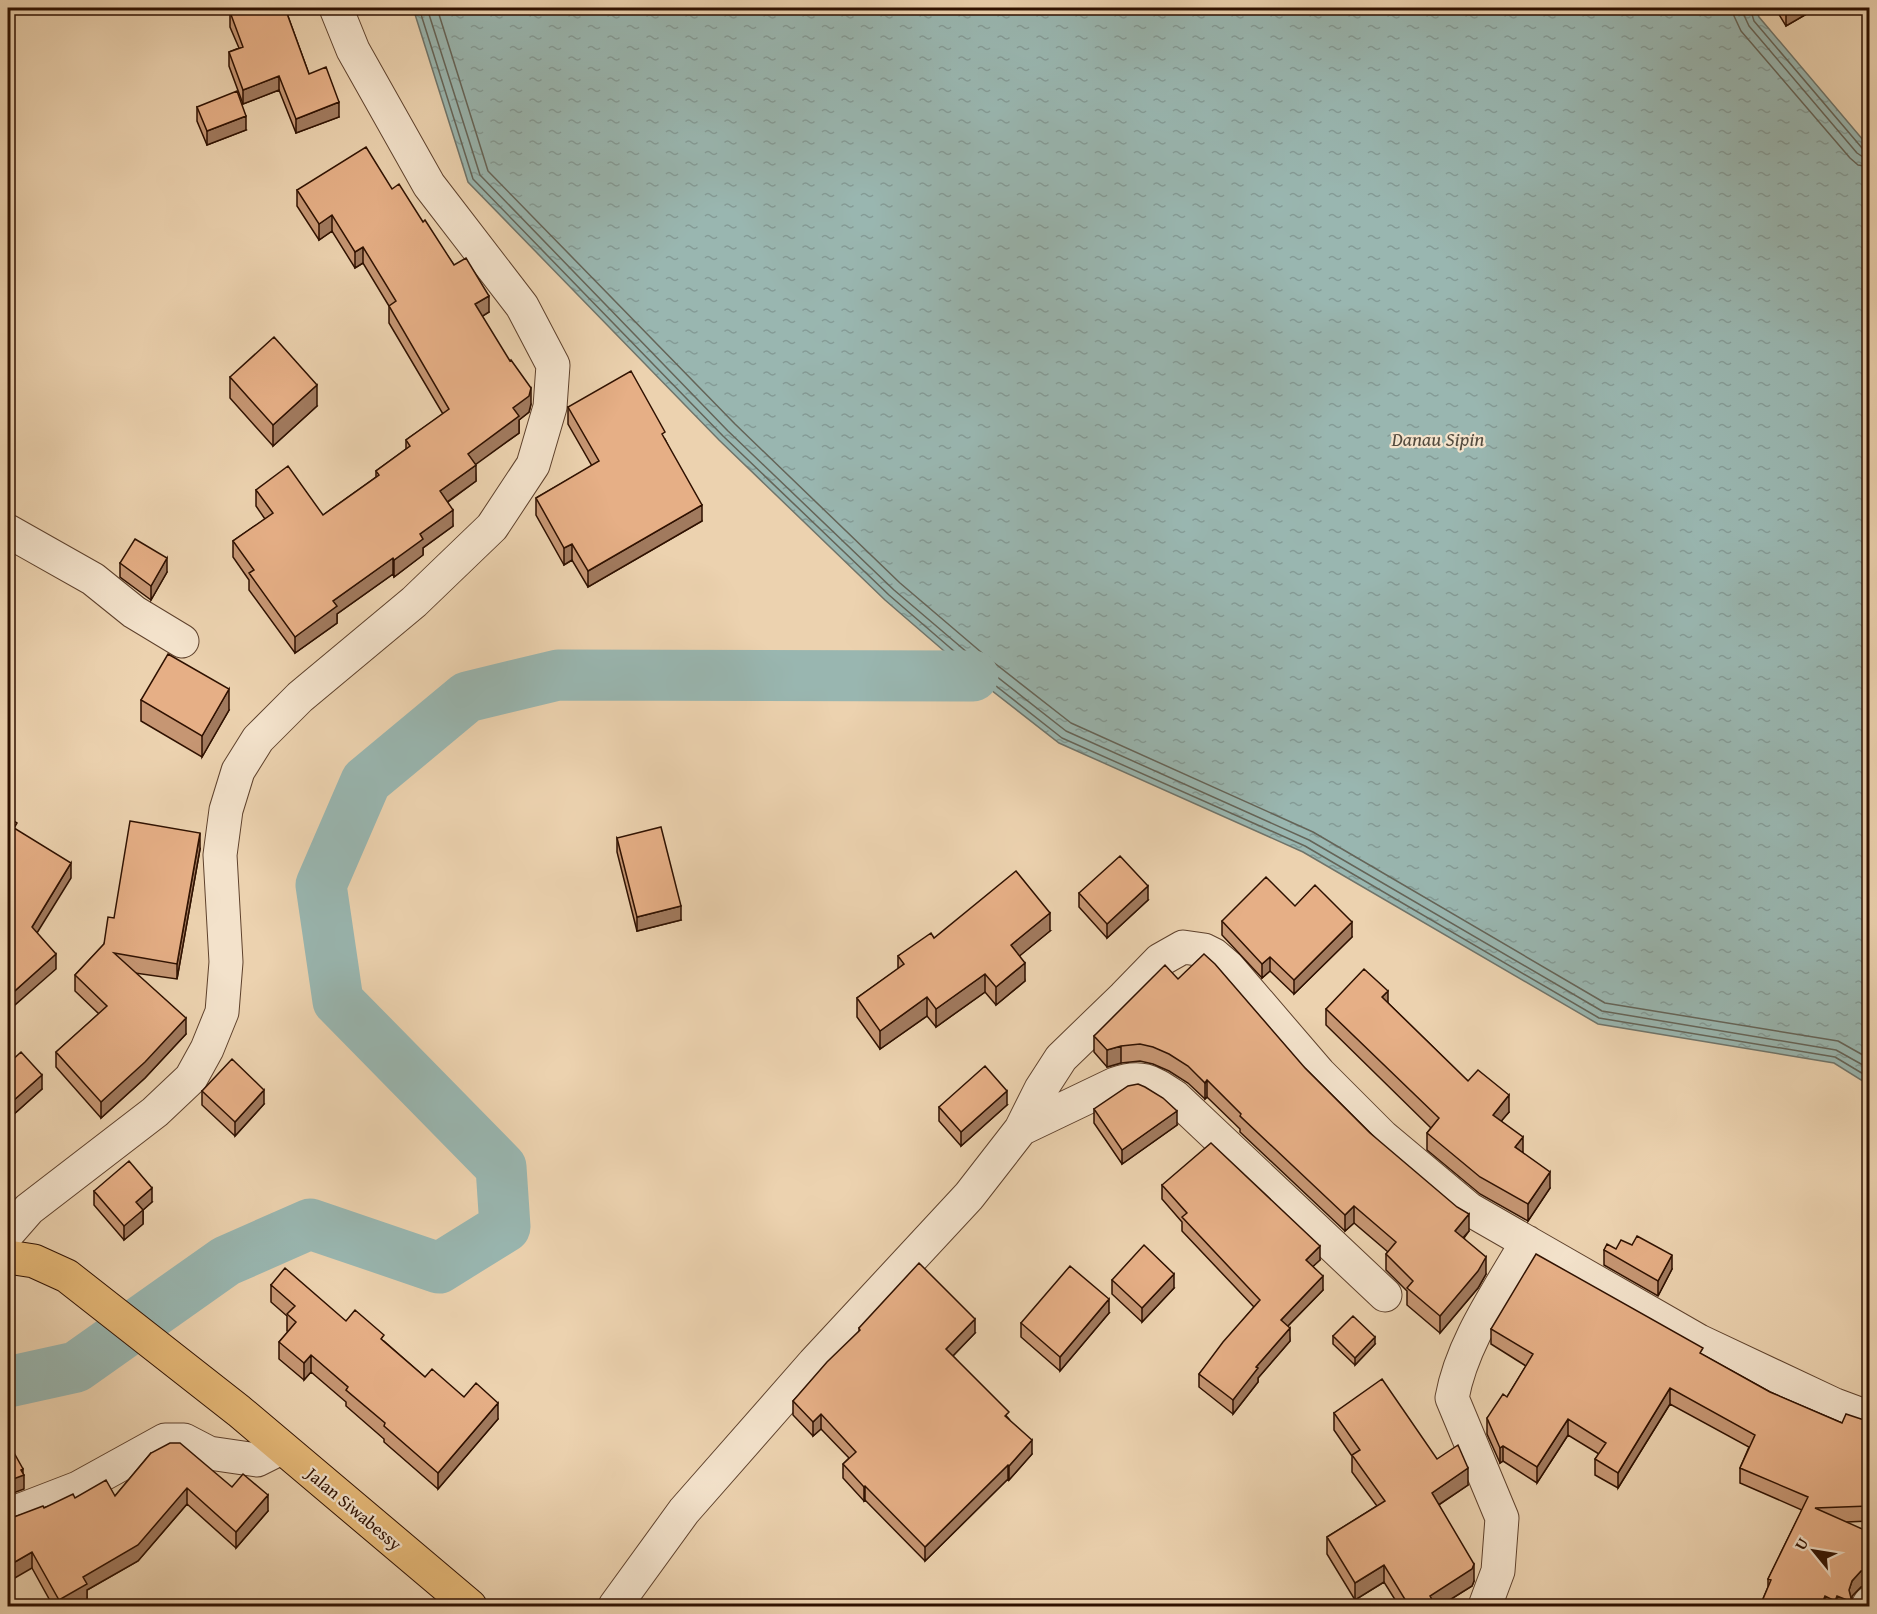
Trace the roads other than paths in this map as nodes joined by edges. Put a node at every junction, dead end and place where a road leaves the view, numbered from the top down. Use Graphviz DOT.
graph roads {
  1 [pos="336,8"];
  2 [pos="8,531"];
  3 [pos="182,641"];
  4 [pos="1021,1129"];
  5 [pos="8,1233"];
  6 [pos="1527,1242"];
  7 [pos="8,1257"];
  8 [pos="1385,1295"];
  9 [pos="1869,1418"];
  10 [pos="281,1448"];
  11 [pos="8,1515"];
  12 [pos="470,1606"];
  13 [pos="615,1606"];
  14 [pos="1485,1606"];
  1 -- 5 [label="street"];
  2 -- 3 [label="street"];
  4 -- 6 [label="street"];
  4 -- 8 [label="street"];
  4 -- 13 [label="street"];
  6 -- 9 [label="street"];
  6 -- 14 [label="street"];
  7 -- 10 [label="main road, Jalan Siwabessy"];
  10 -- 11 [label="street"];
  10 -- 12 [label="main road, Jalan Siwabessy"];
}
